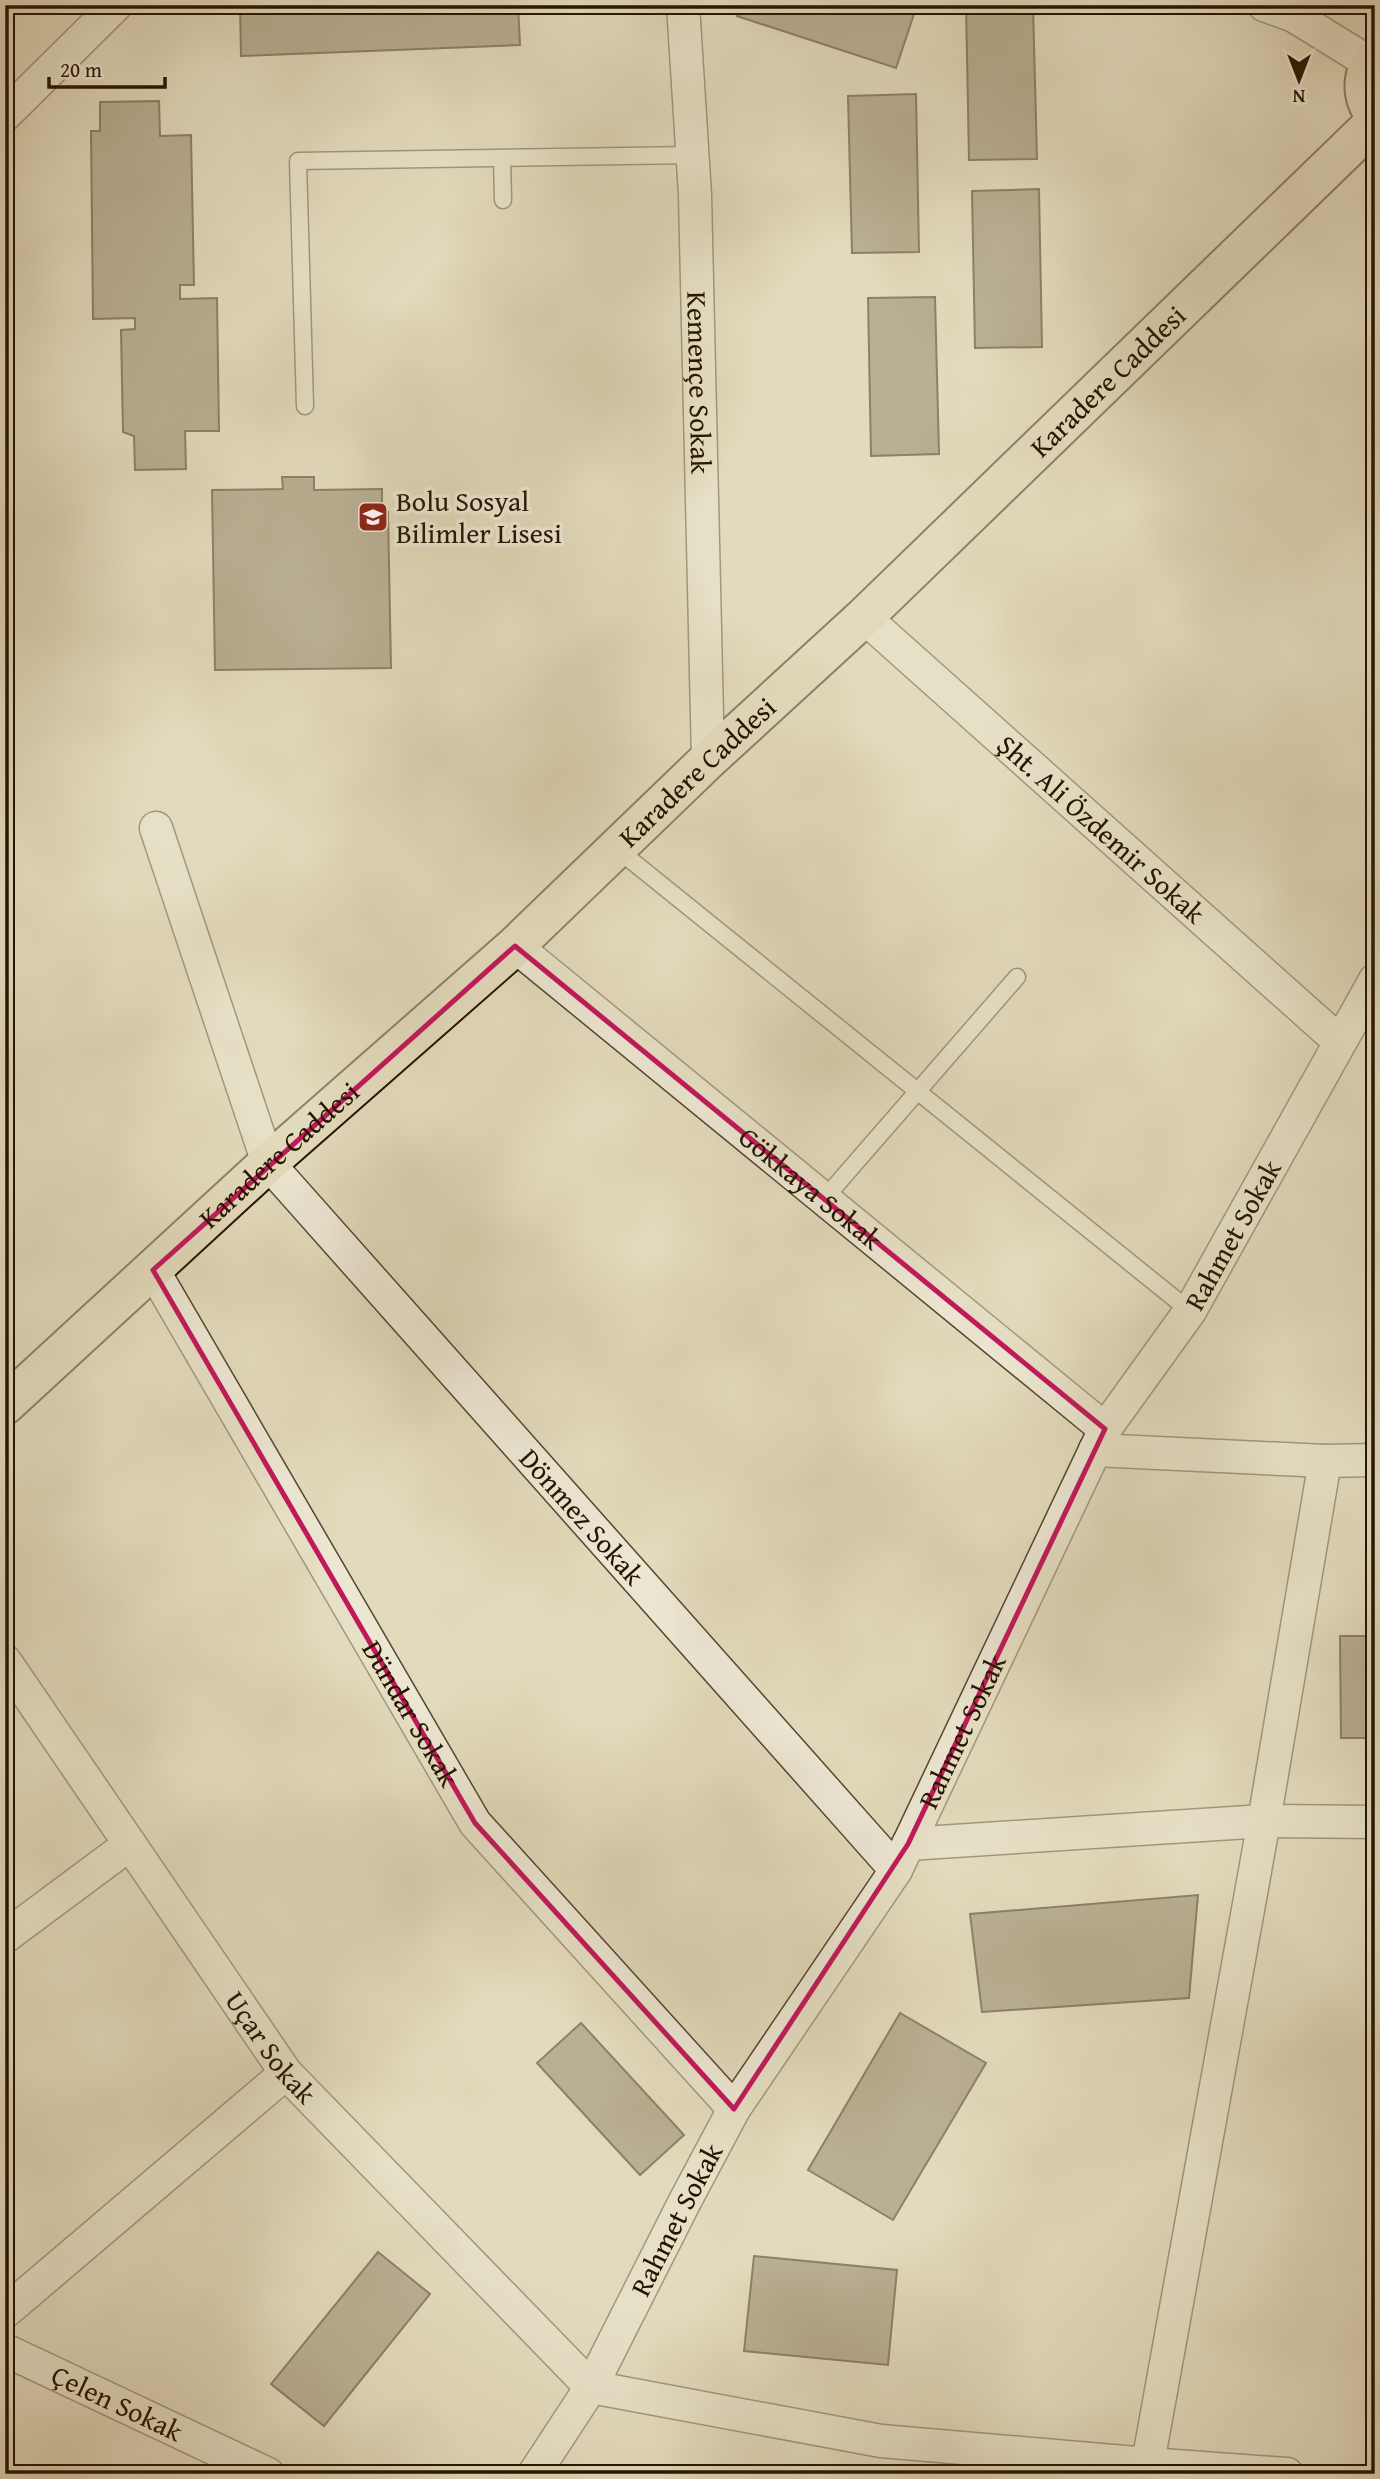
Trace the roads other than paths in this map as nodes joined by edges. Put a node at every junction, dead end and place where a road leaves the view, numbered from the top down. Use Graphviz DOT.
graph roads {
  1 [pos="116,5"];
  2 [pos="683,5"];
  3 [pos="1264,5"];
  4 [pos="1372,60"];
  5 [pos="5,115"];
  6 [pos="1375,115"];
  7 [pos="1375,122"];
  8 [pos="692,155"];
  9 [pos="502,158"];
  10 [pos="503,200"];
  11 [pos="305,406"];
  12 [pos="864,617"];
  13 [pos="708,760"];
  14 [pos="156,828"];
  15 [pos="617,848"];
  16 [pos="515,946"];
  17 [pos="1017,977"];
  18 [pos="1375,980"];
  19 [pos="1339,1041"];
  20 [pos="918,1091"];
  21 [pos="268,1163"];
  22 [pos="824,1199"];
  23 [pos="153,1270"];
  24 [pos="1190,1311"];
  25 [pos="5,1405"];
  26 [pos="1100,1440"];
  27 [pos="1375,1460"];
  28 [pos="1325,1461"];
  29 [pos="5,1661"];
  30 [pos="1264,1821"];
  31 [pos="1375,1822"];
  32 [pos="130,1844"];
  33 [pos="902,1857"];
  34 [pos="5,1937"];
  35 [pos="286,2073"];
  36 [pos="734,2109"];
  37 [pos="5,2312"];
  38 [pos="5,2350"];
  39 [pos="591,2386"];
  40 [pos="1147,2469"];
  41 [pos="268,2474"];
  42 [pos="534,2474"];
  43 [pos="1287,2474"];
  1 -- 5 [label="street"];
  2 -- 8 [label="street, Kemençe Sokak"];
  3 -- 4 [label="street"];
  4 -- 6 [label="main road"];
  7 -- 12 [label="main road, Karadere Caddesi"];
  8 -- 9 [label="lane"];
  8 -- 13 [label="street, Kemençe Sokak"];
  9 -- 10 [label="lane"];
  9 -- 11 [label="lane"];
  12 -- 13 [label="main road, Karadere Caddesi"];
  12 -- 19 [label="street, Şht. Ali Özdemir Sokak"];
  13 -- 15 [label="main road, Karadere Caddesi"];
  14 -- 21 [label="street"];
  15 -- 16 [label="main road, Karadere Caddesi"];
  15 -- 20 [label="lane"];
  16 -- 21 [label="main road, Karadere Caddesi"];
  16 -- 22 [label="street, Gökkaya Sokak"];
  17 -- 20 [label="lane"];
  18 -- 19 [label="street, Rahmet Sokak"];
  19 -- 24 [label="street, Rahmet Sokak"];
  20 -- 22 [label="lane"];
  20 -- 24 [label="lane"];
  21 -- 23 [label="main road, Karadere Caddesi"];
  21 -- 33 [label="street, Dönmez Sokak"];
  22 -- 26 [label="street, Gökkaya Sokak"];
  23 -- 25 [label="main road, Karadere Caddesi"];
  23 -- 36 [label="street, Dündar Sokak"];
  24 -- 26 [label="street, Rahmet Sokak"];
  26 -- 28 [label="street"];
  26 -- 33 [label="street, Rahmet Sokak"];
  27 -- 28 [label="street"];
  28 -- 30 [label="street"];
  29 -- 32 [label="street, Uçar Sokak"];
  30 -- 31 [label="street"];
  30 -- 33 [label="street"];
  30 -- 40 [label="street"];
  32 -- 34 [label="street"];
  32 -- 35 [label="street, Uçar Sokak"];
  33 -- 36 [label="street, Rahmet Sokak"];
  35 -- 37 [label="street"];
  35 -- 39 [label="street, Uçar Sokak"];
  36 -- 39 [label="street, Rahmet Sokak"];
  38 -- 41 [label="street, Çelen Sokak"];
  39 -- 40 [label="street"];
  39 -- 42 [label="street, Rahmet Sokak"];
  40 -- 43 [label="street"];
}
